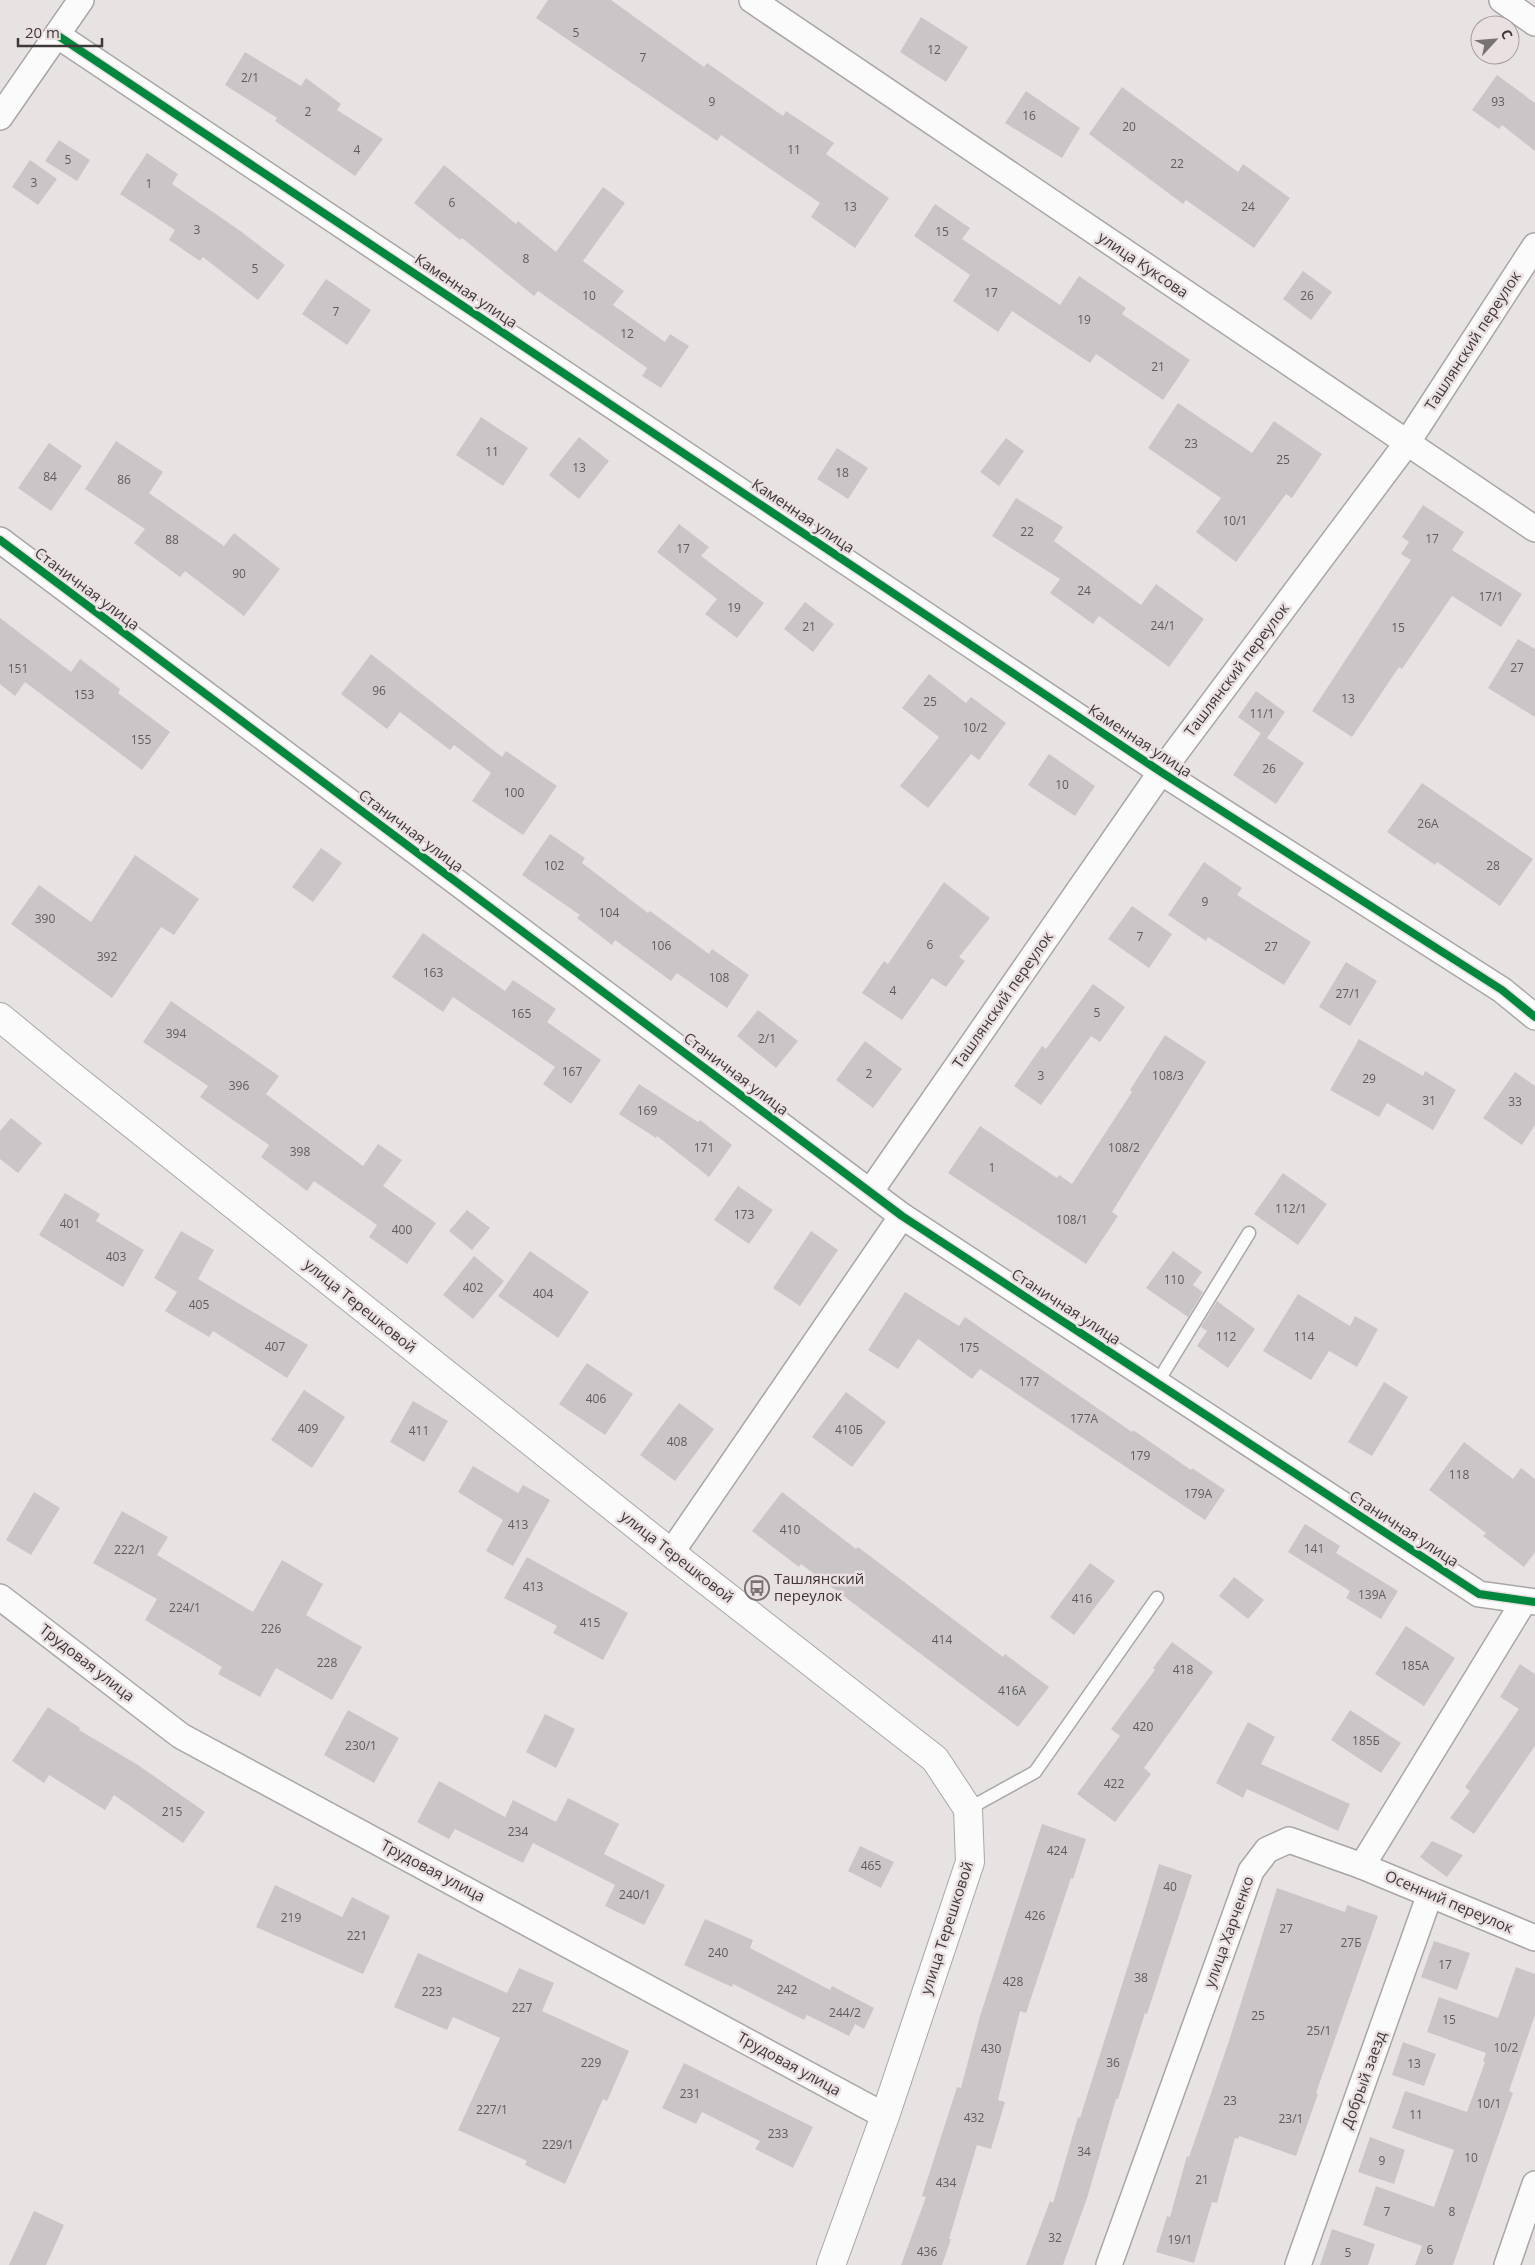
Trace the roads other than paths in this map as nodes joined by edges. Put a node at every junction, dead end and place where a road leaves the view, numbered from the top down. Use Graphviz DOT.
graph roads {
  1 [pos="80,0"];
  2 [pos="752,0"];
  3 [pos="1502,0"];
  4 [pos="1535,23"];
  5 [pos="58,35"];
  6 [pos="0,117"];
  7 [pos="1535,246"];
  8 [pos="1407,443"];
  9 [pos="1535,529"];
  10 [pos="0,540"];
  11 [pos="1161,772"];
  12 [pos="1535,1016"];
  13 [pos="0,1017"];
  14 [pos="870,1192"];
  15 [pos="902,1216"];
  16 [pos="1249,1233"];
  17 [pos="1157,1383"];
  18 [pos="671,1553"];
  19 [pos="0,1597"];
  20 [pos="1156,1598"];
  21 [pos="1530,1602"];
  22 [pos="968,1809"];
  23 [pos="1362,1866"];
  24 [pos="1430,1894"];
  25 [pos="1535,1938"];
  26 [pos="885,2116"];
  27 [pos="1535,2184"];
  28 [pos="831,2265"];
  29 [pos="1109,2265"];
  30 [pos="1298,2265"];
  31 [pos="1507,2265"];
  1 -- 5 [label="street"];
  2 -- 8 [label="street, улица Куксова"];
  3 -- 4 [label="street"];
  5 -- 6 [label="street"];
  5 -- 11 [label="street, Каменная улица"];
  7 -- 8 [label="street, Ташлянский переулок"];
  8 -- 9 [label="street, улица Куксова"];
  8 -- 11 [label="street, Ташлянский переулок"];
  10 -- 14 [label="street, Станичная улица"];
  11 -- 12 [label="street, Каменная улица"];
  11 -- 14 [label="street, Ташлянский переулок"];
  13 -- 18 [label="street, улица Терешковой"];
  14 -- 15 [label="street, Станичная улица"];
  15 -- 17 [label="street, Станичная улица"];
  15 -- 18 [label="street"];
  16 -- 17 [label="lane"];
  17 -- 21 [label="street, Станичная улица"];
  18 -- 22 [label="street, улица Терешковой"];
  19 -- 26 [label="street, Трудовая улица"];
  20 -- 22 [label="lane"];
  21 -- 23 [label="street"];
  22 -- 26 [label="street, улица Терешковой"];
  23 -- 24 [label="street, Осенний переулок"];
  23 -- 29 [label="street, улица Харченко"];
  24 -- 25 [label="street, Осенний переулок"];
  24 -- 30 [label="street, Добрый заезд"];
  26 -- 28 [label="street, улица Терешковой"];
  27 -- 31 [label="street"];
}
